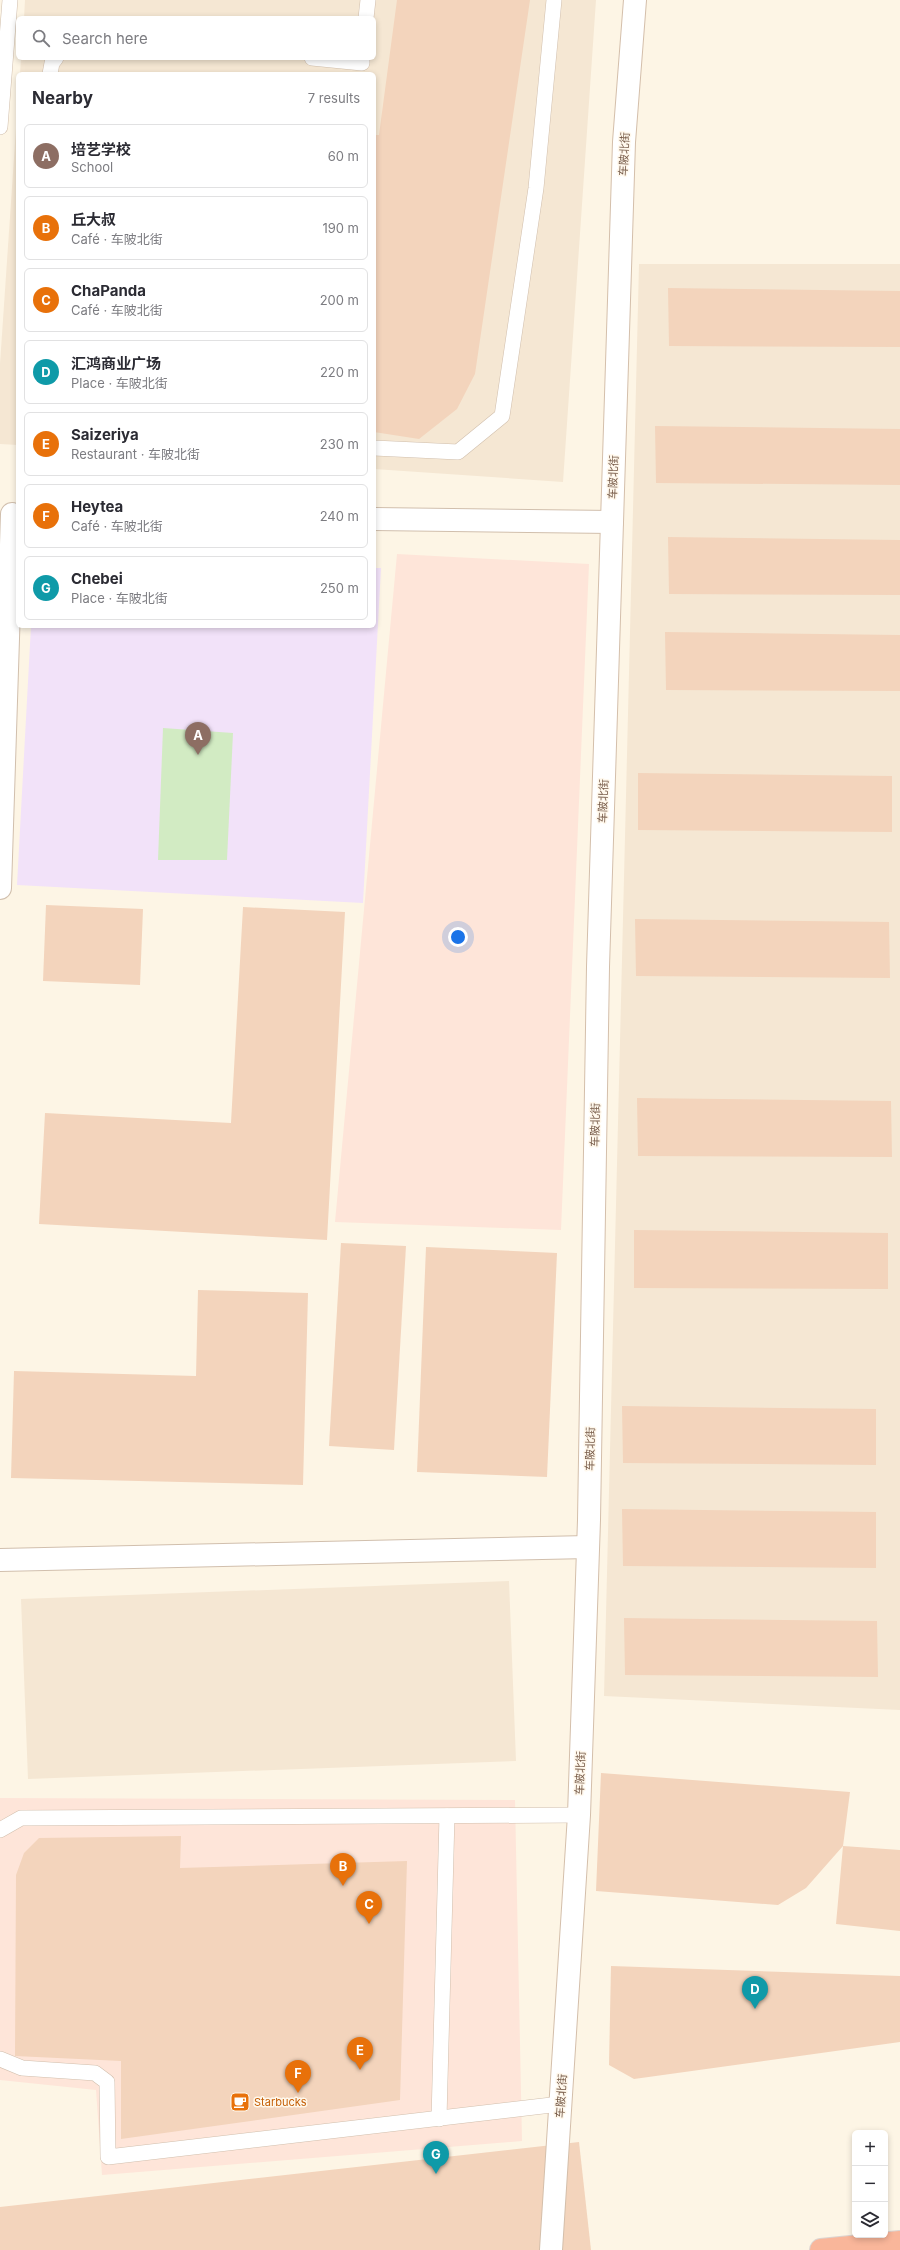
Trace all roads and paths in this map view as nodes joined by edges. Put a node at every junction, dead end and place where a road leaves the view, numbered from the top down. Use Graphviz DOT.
graph roads {
  1 [pos="10,0"];
  2 [pos="368,0"];
  3 [pos="554,0"];
  4 [pos="635,0"];
  5 [pos="366,16"];
  6 [pos="54,60"];
  7 [pos="332,60"];
  8 [pos="362,60"];
  9 [pos="50,72"];
  10 [pos="0,122"];
  11 [pos="376,448"];
  12 [pos="10,514"];
  13 [pos="376,519"];
  14 [pos="612,522"];
  15 [pos="0,888"];
  16 [pos="588,1547"];
  17 [pos="0,1560"];
  18 [pos="579,1815"];
  19 [pos="447,1816"];
  20 [pos="0,1830"];
  21 [pos="0,2059"];
  22 [pos="560,2104"];
  23 [pos="439,2118"];
  24 [pos="900,2242"];
  25 [pos="551,2250"];
  26 [pos="821,2250"];
  1 -- 10 [label="lane"];
  2 -- 5 [label="lane"];
  3 -- 11 [label="lane"];
  4 -- 14 [label="street, 车陂北街"];
  6 -- 9 [label="lane"];
  7 -- 8 [label="lane"];
  12 -- 15 [label="street"];
  13 -- 14 [label="street"];
  14 -- 16 [label="street, 车陂北街"];
  16 -- 17 [label="street"];
  16 -- 18 [label="street, 车陂北街"];
  18 -- 19 [label="lane"];
  18 -- 22 [label="street, 车陂北街"];
  19 -- 20 [label="lane"];
  19 -- 23 [label="lane"];
  21 -- 23 [label="lane"];
  22 -- 23 [label="lane"];
  22 -- 25 [label="street, 车陂北街"];
  24 -- 26 [label="highway"];
}
